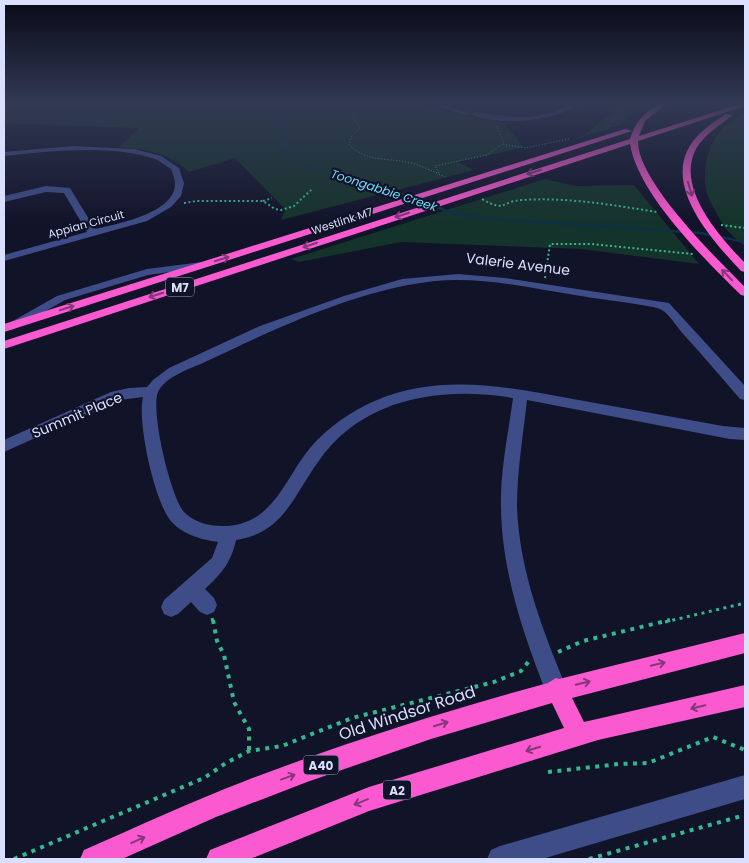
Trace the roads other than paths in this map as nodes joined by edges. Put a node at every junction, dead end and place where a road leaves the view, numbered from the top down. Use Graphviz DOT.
graph roads {
  1 [pos="586,144"];
  2 [pos="624,144"];
  3 [pos="634,144"];
  4 [pos="694,144"];
  5 [pos="4,154"];
  6 [pos="4,198"];
  7 [pos="93,234"];
  8 [pos="4,258"];
  9 [pos="202,265"];
  10 [pos="745,269"];
  11 [pos="745,293"];
  12 [pos="7,327"];
  13 [pos="4,345"];
  14 [pos="151,392"];
  15 [pos="521,395"];
  16 [pos="745,395"];
  17 [pos="745,434"];
  18 [pos="4,447"];
  19 [pos="228,534"];
  20 [pos="192,589"];
  21 [pos="207,605"];
  22 [pos="171,607"];
  23 [pos="745,643"];
  24 [pos="556,690"];
  25 [pos="745,696"];
  26 [pos="579,735"];
  27 [pos="745,787"];
  28 [pos="93,859"];
  29 [pos="219,859"];
  30 [pos="500,859"];
  9 -- 1 [label="highway, Westlink M7 / M7, one-way"];
  2 -- 13 [label="highway, Westlink M7 / M7, one-way"];
  11 -- 3 [label="highway, one-way"];
  4 -- 10 [label="highway, one-way"];
  5 -- 7 [label="street, Appian Circuit"];
  6 -- 7 [label="street"];
  7 -- 8 [label="street, Appian Circuit"];
  12 -- 9 [label="street, one-way"];
  14 -- 16 [label="street, Valerie Avenue"];
  14 -- 18 [label="street, Summit Place"];
  14 -- 19 [label="street"];
  15 -- 17 [label="street"];
  15 -- 19 [label="street"];
  15 -- 24 [label="street"];
  19 -- 20 [label="street"];
  20 -- 21 [label="street"];
  20 -- 22 [label="street"];
  24 -- 23 [label="highway, Old Windsor Road / A40, one-way"];
  24 -- 26 [label="highway"];
  28 -- 24 [label="highway, Old Windsor Road / A40, one-way"];
  25 -- 26 [label="highway, A2, one-way"];
  26 -- 29 [label="highway, A2, one-way"];
  27 -- 30 [label="street"];
}
